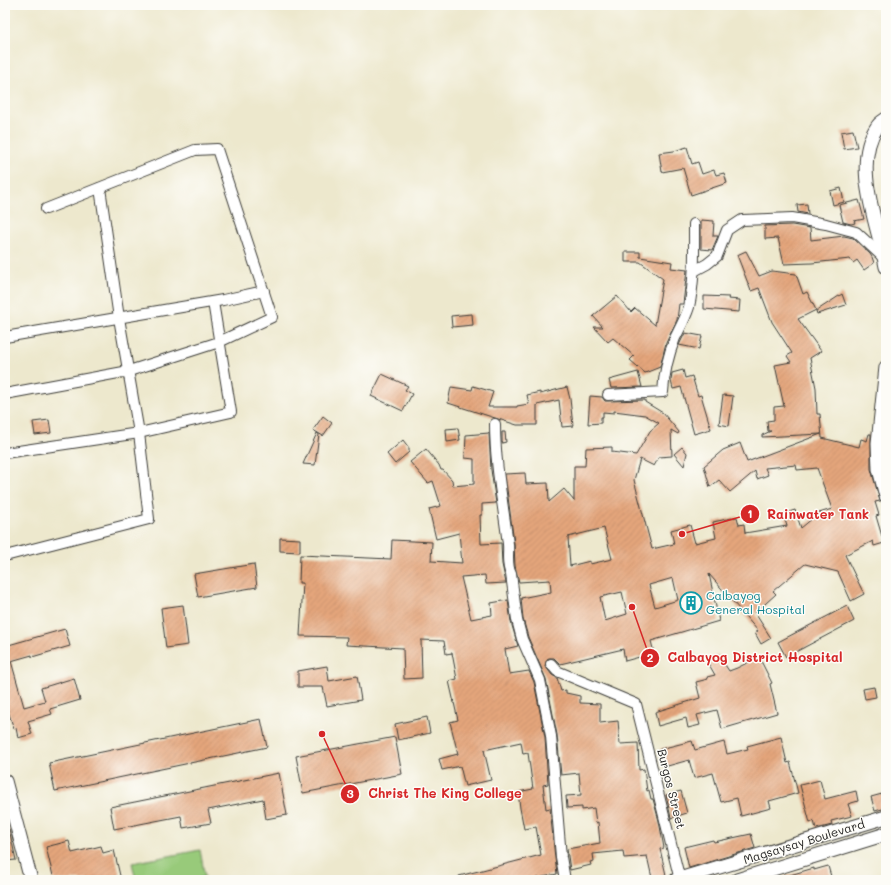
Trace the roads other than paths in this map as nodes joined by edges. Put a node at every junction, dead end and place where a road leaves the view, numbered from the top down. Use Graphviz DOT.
graph roads {
  1 [pos="886,119"];
  2 [pos="100,188"];
  3 [pos="46,209"];
  4 [pos="694,224"];
  5 [pos="885,263"];
  6 [pos="694,271"];
  7 [pos="264,291"];
  8 [pos="213,302"];
  9 [pos="119,318"];
  10 [pos="5,337"];
  11 [pos="219,342"];
  12 [pos="886,367"];
  13 [pos="129,371"];
  14 [pos="5,394"];
  15 [pos="608,395"];
  16 [pos="495,424"];
  17 [pos="139,433"];
  18 [pos="5,453"];
  19 [pos="886,496"];
  20 [pos="5,556"];
  21 [pos="551,664"];
  22 [pos="5,781"];
  23 [pos="886,817"];
  24 [pos="849,828"];
  25 [pos="886,834"];
  26 [pos="854,844"];
  27 [pos="31,880"];
  28 [pos="565,880"];
  29 [pos="679,880"];
  30 [pos="737,880"];
  1 -- 5 [label="street"];
  2 -- 3 [label="street"];
  2 -- 7 [label="street"];
  2 -- 9 [label="street"];
  4 -- 6 [label="street"];
  5 -- 6 [label="street"];
  6 -- 15 [label="street"];
  7 -- 8 [label="street"];
  7 -- 11 [label="street"];
  8 -- 9 [label="street"];
  8 -- 11 [label="street"];
  9 -- 10 [label="street"];
  9 -- 13 [label="street"];
  11 -- 13 [label="street"];
  11 -- 17 [label="street"];
  12 -- 19 [label="street"];
  13 -- 14 [label="street"];
  13 -- 17 [label="street"];
  16 -- 28 [label="street"];
  17 -- 18 [label="street"];
  17 -- 20 [label="street"];
  21 -- 29 [label="street, Burgos Street"];
  22 -- 27 [label="street"];
  23 -- 24 [label="street, Magsaysay Boulevard"];
  24 -- 26 [label="street"];
  24 -- 29 [label="street, Magsaysay Boulevard"];
  25 -- 26 [label="street, Magsaysay Boulevard"];
  26 -- 30 [label="street, Magsaysay Boulevard"];
}
